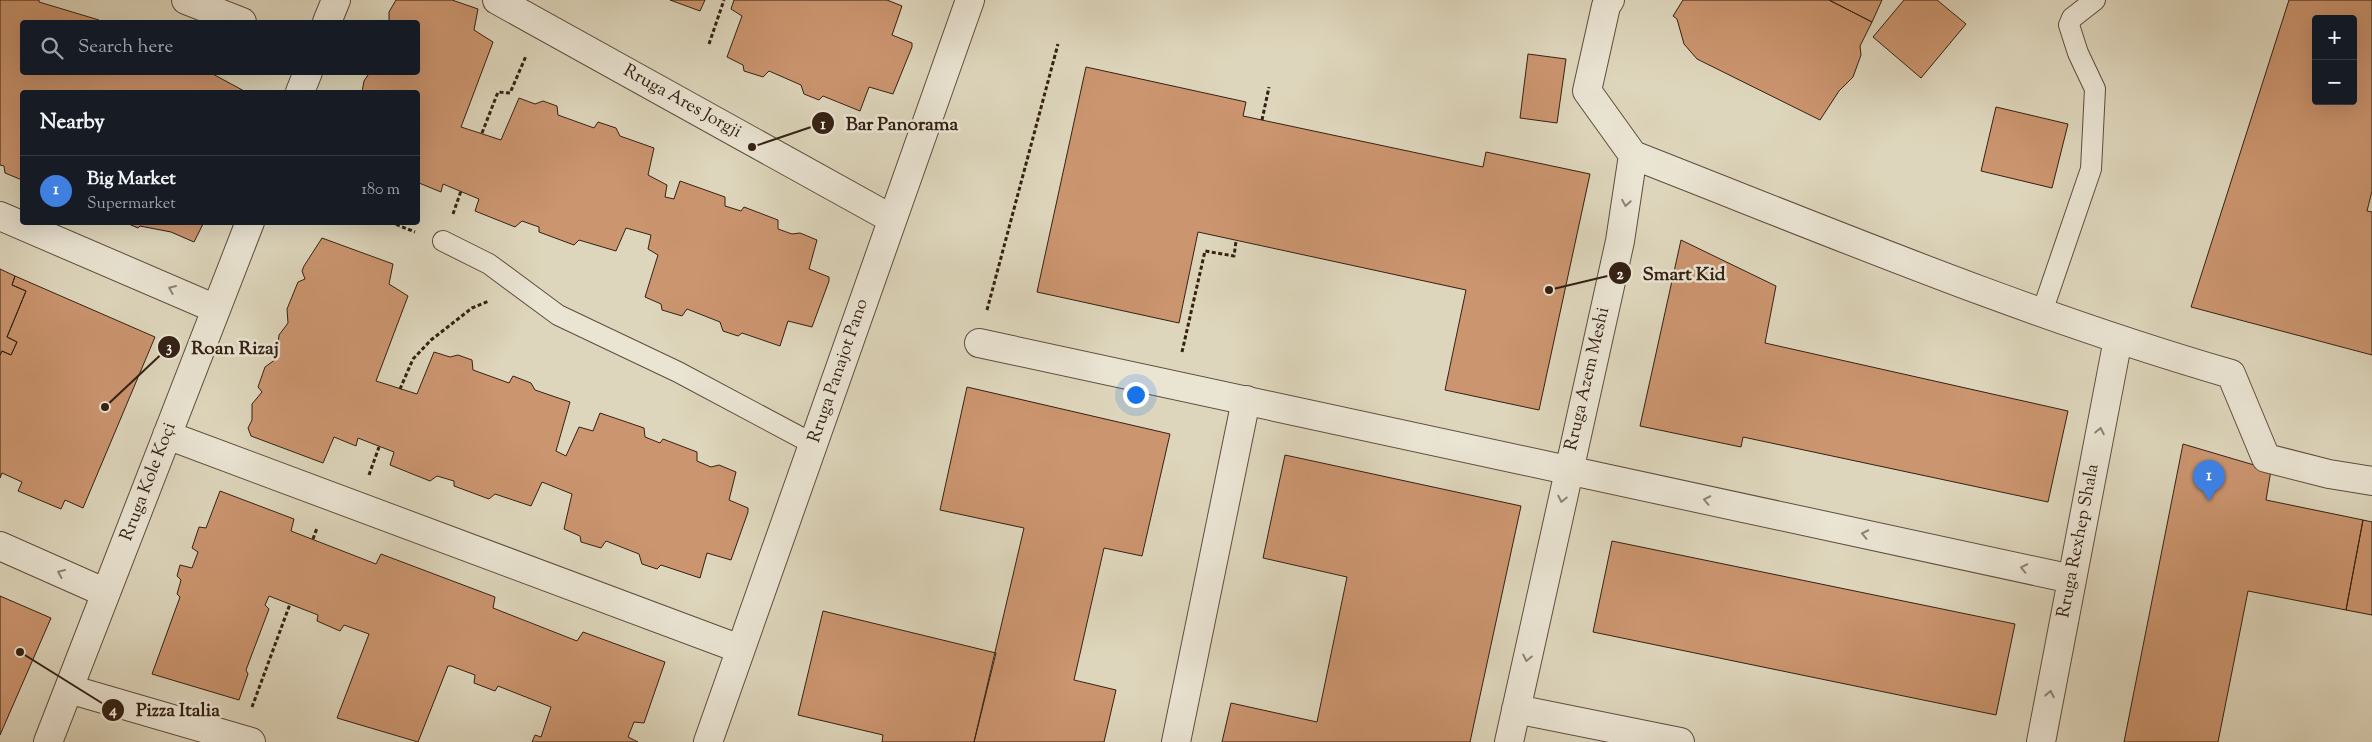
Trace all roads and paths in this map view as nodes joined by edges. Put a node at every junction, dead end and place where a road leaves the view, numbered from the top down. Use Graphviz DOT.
graph roads {
  1 [pos="186,0"];
  2 [pos="336,0"];
  3 [pos="497,0"];
  4 [pos="724,0"];
  5 [pos="1610,0"];
  6 [pos="2095,0"];
  7 [pos="967,1"];
  8 [pos="237,20"];
  9 [pos="328,20"];
  10 [pos="709,44"];
  11 [pos="1058,44"];
  12 [pos="529,49"];
  13 [pos="307,75"];
  14 [pos="1268,87"];
  15 [pos="301,90"];
  16 [pos="1262,120"];
  17 [pos="482,134"];
  18 [pos="1633,155"];
  19 [pos="0,216"];
  20 [pos="892,219"];
  21 [pos="20,225"];
  22 [pos="21,225"];
  23 [pos="249,225"];
  24 [pos="1236,241"];
  25 [pos="442,242"];
  26 [pos="522,289"];
  27 [pos="216,308"];
  28 [pos="2042,312"];
  29 [pos="2118,339"];
  30 [pos="979,343"];
  31 [pos="1175,385"];
  32 [pos="400,389"];
  33 [pos="1246,400"];
  34 [pos="167,435"];
  35 [pos="813,444"];
  36 [pos="379,447"];
  37 [pos="1568,470"];
  38 [pos="367,480"];
  39 [pos="2372,481"];
  40 [pos="319,521"];
  41 [pos="313,540"];
  42 [pos="0,546"];
  43 [pos="2072,578"];
  44 [pos="106,593"];
  45 [pos="290,604"];
  46 [pos="740,650"];
  47 [pos="69,689"];
  48 [pos="1516,709"];
  49 [pos="248,741"];
  50 [pos="48,742"];
  51 [pos="708,742"];
  52 [pos="1176,742"];
  53 [pos="1509,742"];
  54 [pos="1680,742"];
  55 [pos="2041,742"];
  1 -- 8 [label="street"];
  2 -- 9 [label="street"];
  3 -- 20 [label="street, Rruga Ares Jorgji"];
  4 -- 10 [label="path"];
  5 -- 18 [label="street"];
  6 -- 28 [label="lane"];
  7 -- 20 [label="street, Rruga Panajot Pano"];
  11 -- 30 [label="path"];
  12 -- 17 [label="path"];
  13 -- 15 [label="street"];
  14 -- 16 [label="path"];
  18 -- 28 [label="street"];
  18 -- 37 [label="street, Rruga Azem Meshi, one-way"];
  21 -- 19 [label="street, one-way"];
  20 -- 35 [label="street, Rruga Panajot Pano"];
  27 -- 22 [label="street, one-way"];
  23 -- 27 [label="street, Rruga Kole Koçi"];
  24 -- 31 [label="path"];
  25 -- 26 [label="lane"];
  26 -- 32 [label="path"];
  26 -- 35 [label="lane"];
  27 -- 34 [label="street, Rruga Kole Koçi"];
  28 -- 29 [label="street"];
  29 -- 39 [label="street"];
  43 -- 29 [label="street, Rruga Rexhep Shala, one-way"];
  30 -- 31 [label="street"];
  31 -- 33 [label="street"];
  33 -- 37 [label="street"];
  33 -- 52 [label="street"];
  34 -- 44 [label="street, Rruga Kole Koçi"];
  34 -- 46 [label="street"];
  35 -- 46 [label="street, Rruga Panajot Pano"];
  36 -- 38 [label="path"];
  43 -- 37 [label="street, one-way"];
  37 -- 48 [label="street, Rruga Azem Meshi, one-way"];
  40 -- 41 [label="path"];
  44 -- 42 [label="street, one-way"];
  55 -- 43 [label="street, Rruga Rexhep Shala, one-way"];
  44 -- 47 [label="street, Rruga Kole Koçi"];
  45 -- 49 [label="path"];
  46 -- 51 [label="street, Rruga Panajot Pano"];
  47 -- 49 [label="street"];
  47 -- 50 [label="street, Rruga Kole Koçi"];
  48 -- 53 [label="street, Rruga Azem Meshi"];
  48 -- 54 [label="street"];
}
